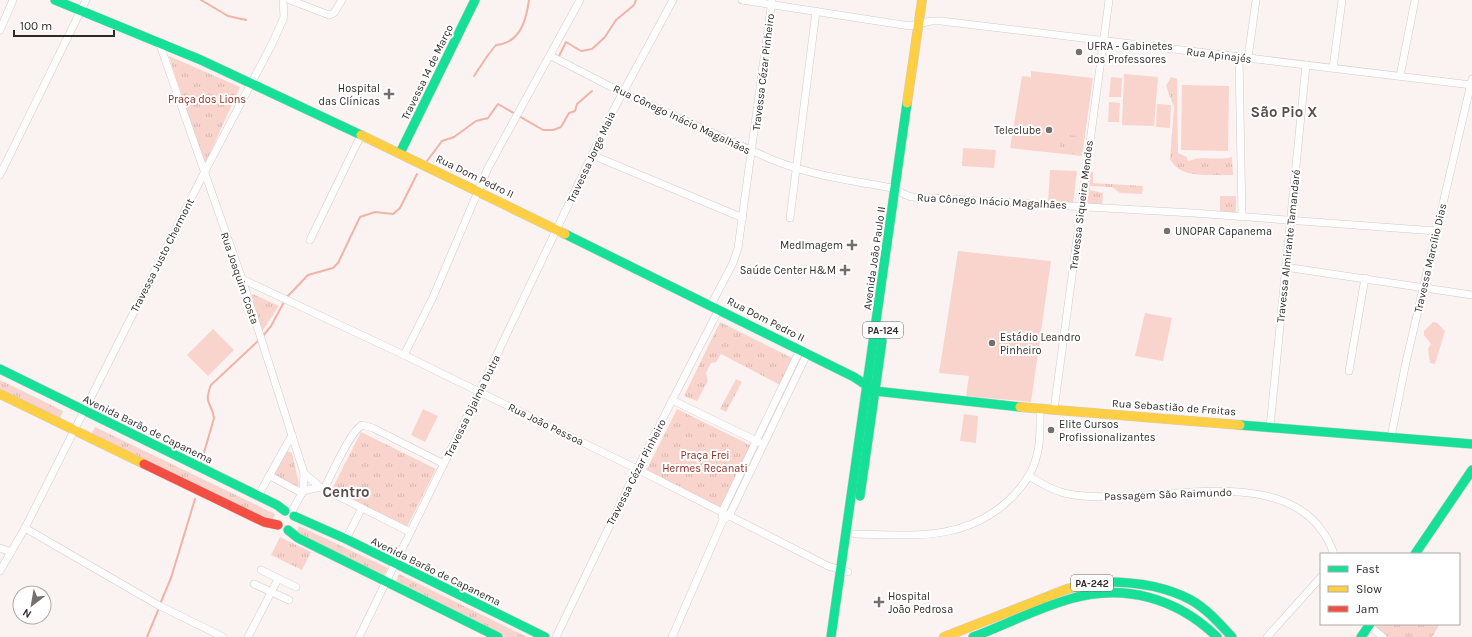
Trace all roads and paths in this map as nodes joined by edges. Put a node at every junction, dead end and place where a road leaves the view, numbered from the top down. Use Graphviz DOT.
graph roads {
  1 [pos="13,0"];
  2 [pos="55,0"];
  3 [pos="86,0"];
  4 [pos="284,0"];
  5 [pos="290,0"];
  6 [pos="342,0"];
  7 [pos="475,0"];
  8 [pos="580,0"];
  9 [pos="673,0"];
  10 [pos="742,0"];
  11 [pos="922,0"];
  12 [pos="929,0"];
  13 [pos="1109,0"];
  14 [pos="1256,0"];
  15 [pos="1342,0"];
  16 [pos="1415,0"];
  17 [pos="772,2"];
  18 [pos="80,11"];
  19 [pos="816,11"];
  20 [pos="922,24"];
  21 [pos="0,30"];
  22 [pos="1104,41"];
  23 [pos="159,42"];
  24 [pos="551,56"];
  25 [pos="1239,57"];
  26 [pos="1248,58"];
  27 [pos="1306,65"];
  28 [pos="1333,68"];
  29 [pos="1400,76"];
  30 [pos="252,82"];
  31 [pos="1472,83"];
  32 [pos="623,93"];
  33 [pos="362,135"];
  34 [pos="752,152"];
  35 [pos="400,153"];
  36 [pos="592,155"];
  37 [pos="797,169"];
  38 [pos="204,173"];
  39 [pos="0,175"];
  40 [pos="478,191"];
  41 [pos="898,192"];
  42 [pos="1080,206"];
  43 [pos="1242,217"];
  44 [pos="743,218"];
  45 [pos="790,218"];
  46 [pos="1291,220"];
  47 [pos="557,230"];
  48 [pos="1436,231"];
  49 [pos="310,240"];
  50 [pos="1285,266"];
  51 [pos="1365,278"];
  52 [pos="242,279"];
  53 [pos="1424,287"];
  54 [pos="1472,296"];
  55 [pos="715,307"];
  56 [pos="804,352"];
  57 [pos="404,355"];
  58 [pos="0,369"];
  59 [pos="1348,371"];
  60 [pos="872,389"];
  61 [pos="479,392"];
  62 [pos="0,394"];
  63 [pos="672,400"];
  64 [pos="1040,409"];
  65 [pos="1054,410"];
  66 [pos="83,412"];
  67 [pos="1270,427"];
  68 [pos="74,429"];
  69 [pos="292,435"];
  70 [pos="1392,437"];
  71 [pos="759,442"];
  72 [pos="1472,444"];
  73 [pos="444,464"];
  74 [pos="637,469"];
  75 [pos="1472,470"];
  76 [pos="304,473"];
  77 [pos="270,476"];
  78 [pos="1029,476"];
  79 [pos="322,488"];
  80 [pos="303,492"];
  81 [pos="258,496"];
  82 [pos="362,508"];
  83 [pos="722,512"];
  84 [pos="290,514"];
  85 [pos="726,518"];
  86 [pos="278,525"];
  87 [pos="24,528"];
  88 [pos="288,530"];
  89 [pos="410,532"];
  90 [pos="855,534"];
  91 [pos="346,539"];
  92 [pos="0,548"];
  93 [pos="11,552"];
  94 [pos="1333,553"];
  95 [pos="1416,553"];
  96 [pos="395,564"];
  97 [pos="261,570"];
  98 [pos="0,571"];
  99 [pos="845,571"];
  100 [pos="1320,578"];
  101 [pos="278,579"];
  102 [pos="386,582"];
  103 [pos="254,584"];
  104 [pos="1082,585"];
  105 [pos="296,587"];
  106 [pos="271,592"];
  107 [pos="1085,595"];
  108 [pos="289,600"];
  109 [pos="1195,603"];
  110 [pos="1021,606"];
  111 [pos="1189,613"];
  112 [pos="1024,616"];
  113 [pos="1369,625"];
  114 [pos="223,637"];
  115 [pos="248,637"];
  116 [pos="358,637"];
  117 [pos="498,637"];
  118 [pos="545,637"];
  119 [pos="556,637"];
  120 [pos="672,637"];
  121 [pos="831,637"];
  122 [pos="838,637"];
  123 [pos="944,637"];
  124 [pos="973,637"];
  125 [pos="1217,637"];
  126 [pos="1232,637"];
  127 [pos="1268,637"];
  128 [pos="1361,637"];
  129 [pos="1383,637"];
  1 -- 21 [label="street"];
  2 -- 18 [label="street, Rua Dom Pedro II"];
  3 -- 18 [label="street"];
  4 -- 30 [label="street, Travessa Justo Chermont"];
  5 -- 6 [label="street"];
  7 -- 35 [label="street, Travessa 14 de Março"];
  8 -- 24 [label="street"];
  9 -- 32 [label="street, Travessa Jorge Maia"];
  10 -- 17 [label="street, Rua Apinajés"];
  11 -- 20 [label="street, Avenida João Paulo II / PA-124"];
  12 -- 20 [label="street, Avenida João Paulo II / PA-124"];
  13 -- 22 [label="street, Travessa Siqueira Mendes"];
  14 -- 26 [label="street"];
  15 -- 28 [label="street"];
  16 -- 29 [label="street"];
  17 -- 19 [label="street, Rua Apinajés"];
  17 -- 34 [label="street, Travessa Cézar Pinheiro"];
  18 -- 23 [label="street, Rua Dom Pedro II"];
  18 -- 39 [label="street"];
  19 -- 20 [label="street, Rua Apinajés"];
  19 -- 37 [label="street"];
  20 -- 22 [label="street, Rua Apinajés"];
  20 -- 41 [label="street, Avenida João Paulo II / PA-124"];
  22 -- 25 [label="street, Rua Apinajés"];
  22 -- 42 [label="street, Travessa Siqueira Mendes"];
  23 -- 30 [label="street, Rua Dom Pedro II"];
  23 -- 38 [label="street, Rua Joaquim Costa"];
  24 -- 32 [label="street, Rua Cônego Inácio Magalhães"];
  24 -- 40 [label="street"];
  25 -- 26 [label="street, Rua Apinajés"];
  25 -- 43 [label="street"];
  26 -- 27 [label="street, Rua Apinajés"];
  27 -- 28 [label="street, Rua Apinajés"];
  27 -- 46 [label="street, Travessa Almirante Tamandaré"];
  28 -- 29 [label="street, Rua Apinajés"];
  29 -- 31 [label="street, Rua Apinajés"];
  30 -- 33 [label="street, Rua Dom Pedro II"];
  30 -- 38 [label="street, Travessa Justo Chermont"];
  31 -- 48 [label="street, Travessa Marcílio Dias"];
  32 -- 34 [label="street, Rua Cônego Inácio Magalhães"];
  32 -- 36 [label="street, Travessa Jorge Maia"];
  33 -- 35 [label="street, Rua Dom Pedro II"];
  33 -- 49 [label="street"];
  34 -- 37 [label="street, Rua Cônego Inácio Magalhães"];
  34 -- 44 [label="street, Travessa Cézar Pinheiro"];
  35 -- 40 [label="street, Rua Dom Pedro II"];
  36 -- 44 [label="street"];
  36 -- 47 [label="street, Travessa Jorge Maia"];
  37 -- 41 [label="street, Rua Cônego Inácio Magalhães"];
  37 -- 45 [label="street"];
  38 -- 52 [label="street, Rua Joaquim Costa"];
  38 -- 66 [label="street, Travessa Justo Chermont"];
  40 -- 47 [label="street, Rua Dom Pedro II"];
  40 -- 57 [label="street"];
  41 -- 42 [label="street, Rua Cônego Inácio Magalhães"];
  41 -- 60 [label="street, Avenida João Paulo II / PA-124"];
  42 -- 43 [label="street, Rua Cônego Inácio Magalhães"];
  42 -- 65 [label="street, Travessa Siqueira Mendes"];
  43 -- 46 [label="street, Rua Cônego Inácio Magalhães"];
  44 -- 55 [label="street, Travessa Cézar Pinheiro"];
  46 -- 48 [label="street, Rua Cônego Inácio Magalhães"];
  46 -- 50 [label="street, Travessa Almirante Tamandaré"];
  47 -- 55 [label="street, Rua Dom Pedro II"];
  47 -- 61 [label="street, Travessa Djalma Dutra"];
  48 -- 53 [label="street, Travessa Marcílio Dias"];
  50 -- 51 [label="street"];
  50 -- 67 [label="street, Travessa Almirante Tamandaré"];
  51 -- 53 [label="street"];
  51 -- 59 [label="street"];
  52 -- 57 [label="street, Rua João Pessoa"];
  52 -- 69 [label="street, Rua Joaquim Costa"];
  53 -- 54 [label="street"];
  53 -- 70 [label="street, Travessa Marcílio Dias"];
  55 -- 56 [label="street, Rua Dom Pedro II"];
  55 -- 63 [label="street, Travessa Cézar Pinheiro"];
  56 -- 60 [label="street, Rua Dom Pedro II"];
  56 -- 71 [label="street"];
  57 -- 61 [label="street, Rua João Pessoa"];
  58 -- 66 [label="street, Avenida Barão de Capanema"];
  60 -- 64 [label="street, Rua Sebastião de Freitas"];
  60 -- 90 [label="street, Avenida João Paulo II / PA-124"];
  60 -- 99 [label="street, Avenida João Paulo II / PA-124"];
  61 -- 73 [label="street, Travessa Djalma Dutra"];
  61 -- 74 [label="street, Rua João Pessoa"];
  62 -- 68 [label="street"];
  63 -- 71 [label="street"];
  63 -- 74 [label="street, Travessa Cézar Pinheiro"];
  64 -- 65 [label="street, Rua Sebastião de Freitas"];
  64 -- 78 [label="street"];
  65 -- 67 [label="street, Rua Sebastião de Freitas"];
  66 -- 68 [label="street, Travessa Justo Chermont"];
  66 -- 81 [label="street, Avenida Barão de Capanema"];
  67 -- 70 [label="street, Rua Sebastião de Freitas"];
  68 -- 86 [label="street"];
  68 -- 87 [label="street, Travessa Justo Chermont"];
  69 -- 76 [label="street, Rua Joaquim Costa"];
  69 -- 77 [label="street"];
  70 -- 72 [label="street, Rua Sebastião de Freitas"];
  71 -- 83 [label="street"];
  71 -- 85 [label="street"];
  73 -- 79 [label="street"];
  73 -- 89 [label="street, Travessa Djalma Dutra"];
  74 -- 83 [label="street, Rua João Pessoa"];
  74 -- 119 [label="street, Travessa Cézar Pinheiro"];
  75 -- 95 [label="street"];
  76 -- 79 [label="street"];
  76 -- 80 [label="street, Rua Joaquim Costa"];
  77 -- 80 [label="street"];
  77 -- 81 [label="street"];
  78 -- 90 [label="street"];
  78 -- 94 [label="street, Passagem São Raimundo"];
  79 -- 80 [label="street"];
  79 -- 82 [label="street"];
  80 -- 84 [label="street, Rua Joaquim Costa"];
  81 -- 84 [label="street, Avenida Barão de Capanema"];
  82 -- 89 [label="street"];
  82 -- 91 [label="street"];
  83 -- 85 [label="street, Rua João Pessoa"];
  84 -- 86 [label="street"];
  84 -- 88 [label="street"];
  84 -- 91 [label="street, Avenida Barão de Capanema"];
  85 -- 99 [label="street, Rua João Pessoa"];
  85 -- 120 [label="street"];
  86 -- 88 [label="street"];
  87 -- 93 [label="street, Travessa Justo Chermont"];
  87 -- 114 [label="street"];
  88 -- 102 [label="street"];
  89 -- 96 [label="street, Travessa Djalma Dutra"];
  90 -- 99 [label="street, Avenida João Paulo II / PA-124"];
  91 -- 96 [label="street, Avenida Barão de Capanema"];
  92 -- 93 [label="street"];
  93 -- 98 [label="street, Travessa Justo Chermont"];
  96 -- 102 [label="street, Travessa Djalma Dutra"];
  96 -- 118 [label="street, Avenida Barão de Capanema"];
  97 -- 101 [label="street"];
  99 -- 121 [label="street, Avenida João Paulo II / PA-124"];
  99 -- 122 [label="street, Avenida João Paulo II / PA-124"];
  100 -- 127 [label="street"];
  101 -- 105 [label="street"];
  101 -- 106 [label="street"];
  102 -- 116 [label="street, Travessa Djalma Dutra"];
  102 -- 117 [label="street"];
  103 -- 106 [label="street"];
  104 -- 107 [label="street"];
  104 -- 109 [label="street, PA-242"];
  104 -- 110 [label="street, PA-242"];
  106 -- 108 [label="street"];
  106 -- 115 [label="street"];
  107 -- 111 [label="street, PA-242"];
  107 -- 112 [label="street, PA-242"];
  109 -- 111 [label="street"];
  109 -- 126 [label="street, PA-242"];
  110 -- 112 [label="street"];
  110 -- 123 [label="street, PA-242"];
  111 -- 125 [label="street, PA-242"];
  112 -- 124 [label="street, PA-242"];
  113 -- 128 [label="street"];
  113 -- 129 [label="street"];
}
